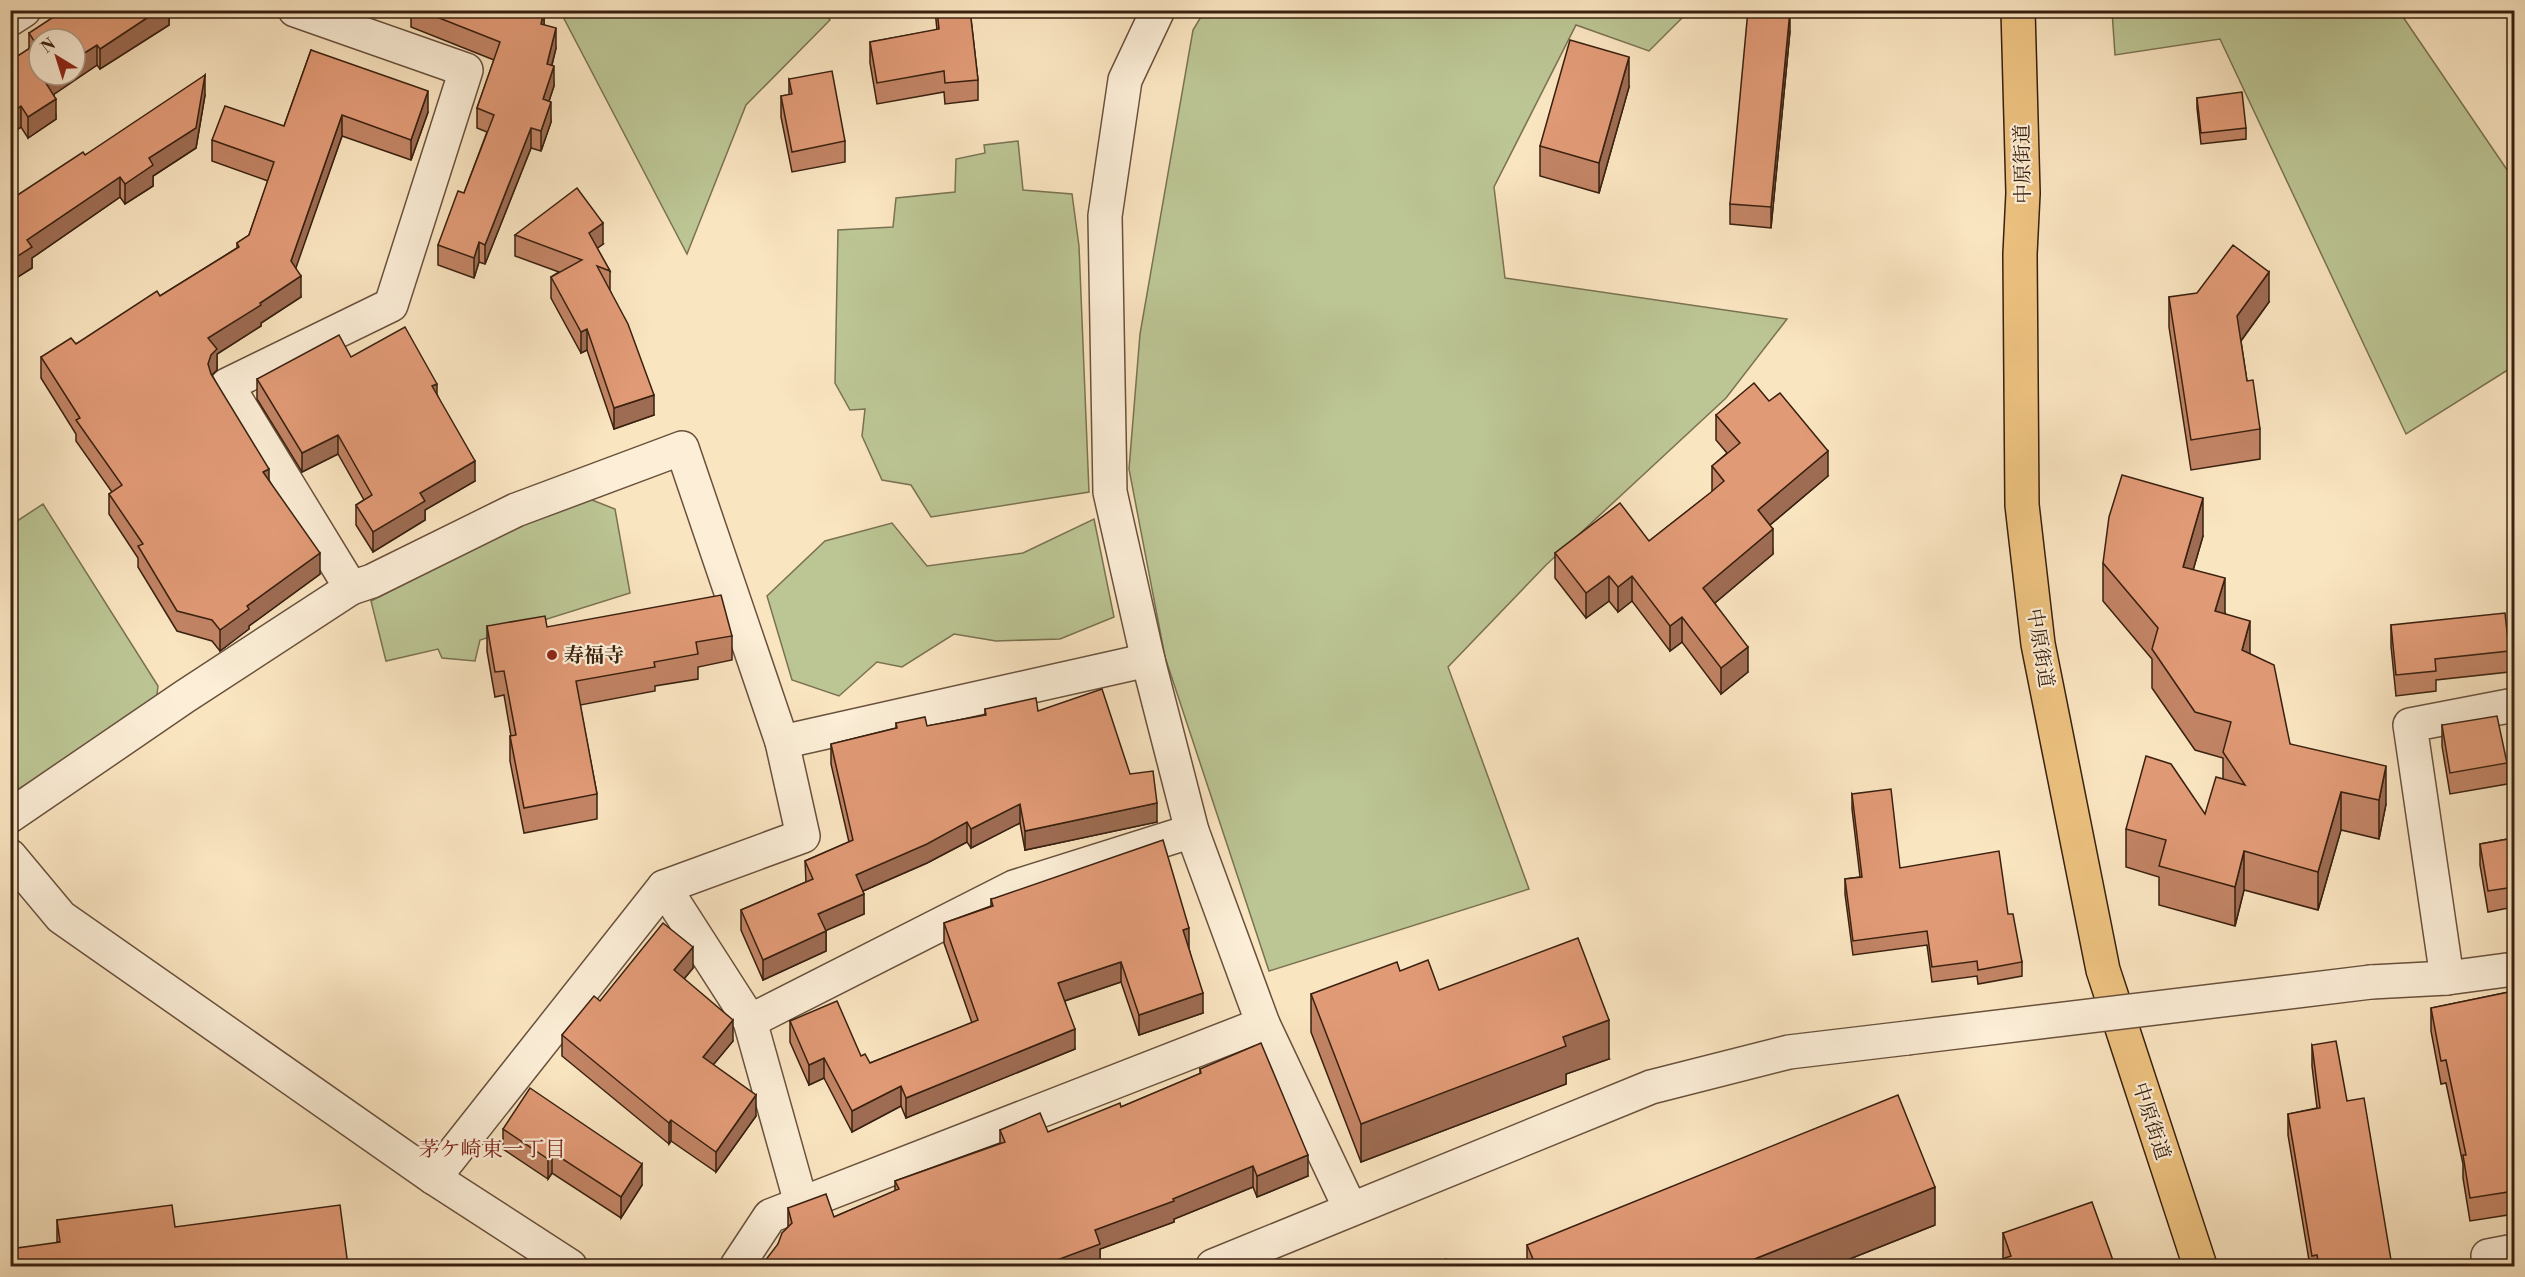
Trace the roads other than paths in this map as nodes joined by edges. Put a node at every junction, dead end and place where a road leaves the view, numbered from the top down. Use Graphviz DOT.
graph roads {
  1 [pos="24,10"];
  2 [pos="295,10"];
  3 [pos="1158,10"];
  4 [pos="2018,10"];
  5 [pos="10,20"];
  6 [pos="351,588"];
  7 [pos="1148,660"];
  8 [pos="2514,705"];
  9 [pos="782,742"];
  10 [pos="10,816"];
  11 [pos="1192,831"];
  12 [pos="10,856"];
  13 [pos="664,887"];
  14 [pos="2514,969"];
  15 [pos="2447,978"];
  16 [pos="750,1021"];
  17 [pos="1263,1024"];
  18 [pos="434,1178"];
  19 [pos="801,1203"];
  20 [pos="1350,1208"];
  21 [pos="2514,1251"];
  22 [pos="570,1266"];
  23 [pos="737,1266"];
  24 [pos="1213,1266"];
  25 [pos="2200,1266"];
  26 [pos="2490,1266"];
  1 -- 5 [label="street"];
  2 -- 6 [label="street"];
  3 -- 7 [label="street"];
  4 -- 25 [label="main road, 中原街道"];
  6 -- 9 [label="street"];
  6 -- 10 [label="street"];
  7 -- 9 [label="street"];
  7 -- 11 [label="street"];
  8 -- 15 [label="street"];
  9 -- 13 [label="street"];
  11 -- 16 [label="street"];
  11 -- 17 [label="street"];
  12 -- 18 [label="street"];
  13 -- 16 [label="street"];
  13 -- 18 [label="street"];
  14 -- 15 [label="street"];
  15 -- 20 [label="street, bridge"];
  16 -- 19 [label="street"];
  17 -- 19 [label="street"];
  17 -- 20 [label="street"];
  18 -- 22 [label="street"];
  19 -- 23 [label="street"];
  20 -- 24 [label="street"];
  21 -- 26 [label="street"];
}
